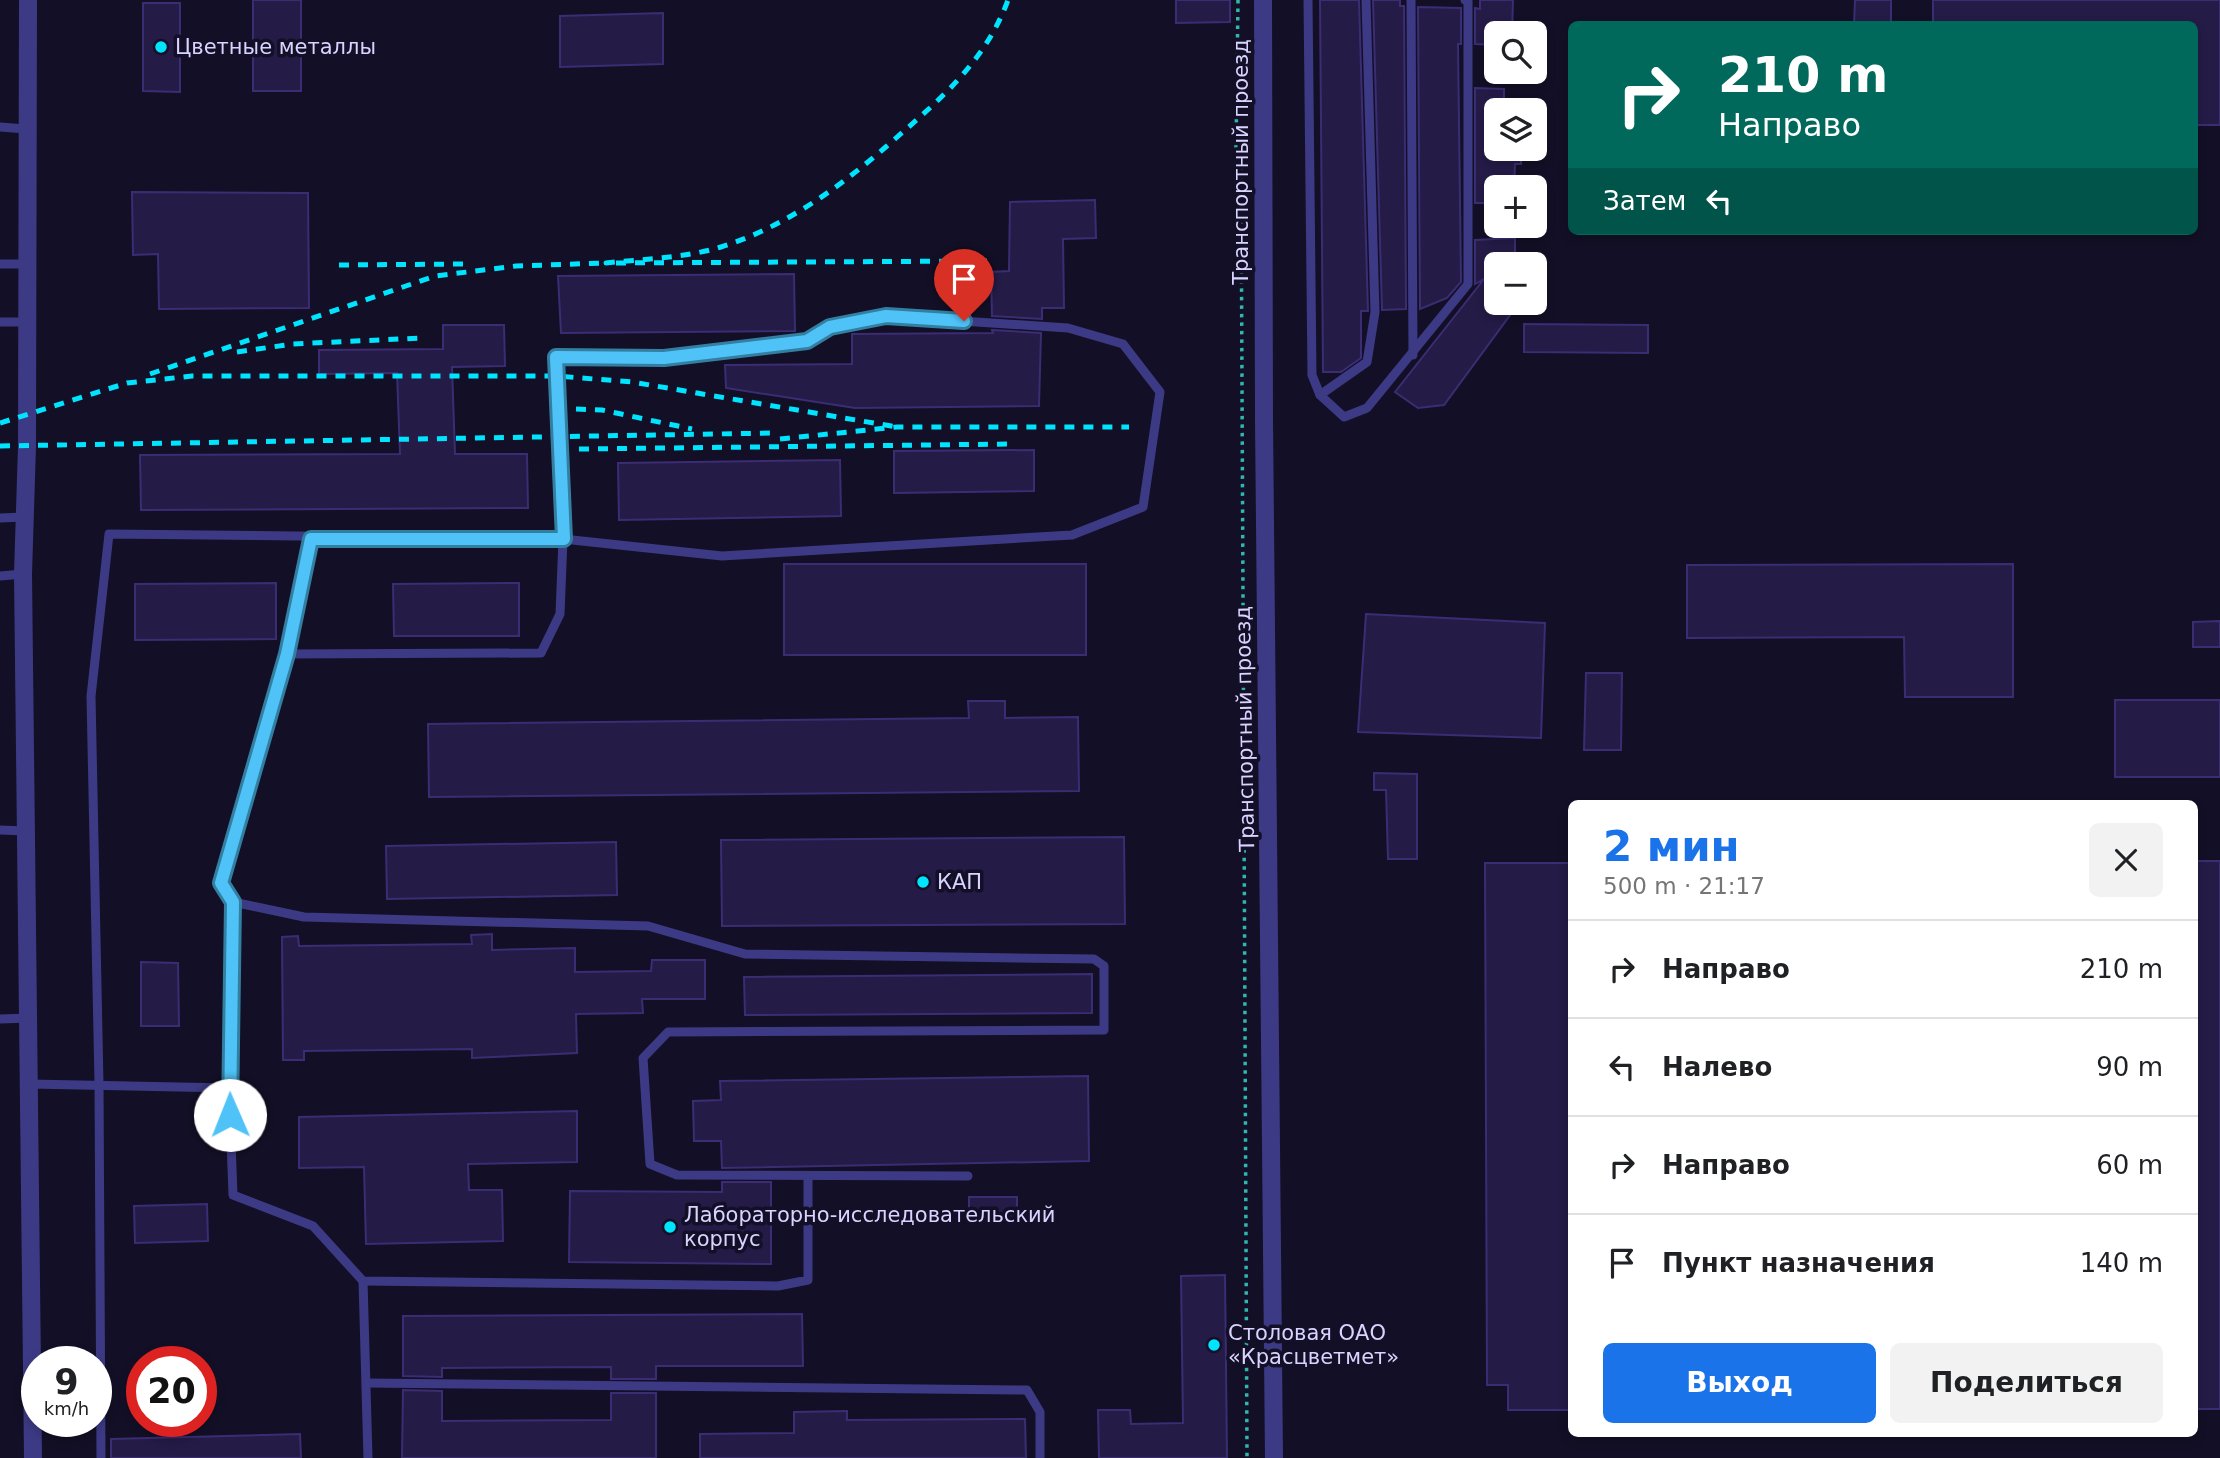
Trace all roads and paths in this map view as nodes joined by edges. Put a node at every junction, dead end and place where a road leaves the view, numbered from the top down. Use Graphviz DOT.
graph roads {
  1 [pos="28,0"];
  2 [pos="1238,0"];
  3 [pos="1263,0"];
  4 [pos="1308,0"];
  5 [pos="1366,0"];
  6 [pos="1410,0"];
  7 [pos="1465,0"];
  8 [pos="0,127"];
  9 [pos="26,129"];
  10 [pos="0,264"];
  11 [pos="26,264"];
  12 [pos="0,322"];
  13 [pos="25,322"];
  14 [pos="1413,355"];
  15 [pos="1320,395"];
  16 [pos="24,517"];
  17 [pos="0,518"];
  18 [pos="311,539"];
  19 [pos="564,539"];
  20 [pos="23,573"];
  21 [pos="0,576"];
  22 [pos="287,654"];
  23 [pos="0,830"];
  24 [pos="27,831"];
  25 [pos="233,902"];
  26 [pos="29,1018"];
  27 [pos="0,1019"];
  28 [pos="99,1083"];
  29 [pos="30,1084"];
  30 [pos="229,1088"];
  31 [pos="968,1176"];
  32 [pos="808,1178"];
  33 [pos="363,1281"];
  34 [pos="367,1383"];
  35 [pos="33,1458"];
  36 [pos="101,1458"];
  37 [pos="368,1458"];
  38 [pos="1040,1458"];
  39 [pos="1247,1458"];
  40 [pos="1274,1458"];
  1 -- 9 [label="street"];
  2 -- 39 [label="path"];
  3 -- 40 [label="street, Транспортный проезд"];
  4 -- 15 [label="lane"];
  5 -- 15 [label="lane"];
  6 -- 14 [label="lane"];
  7 -- 14 [label="lane"];
  8 -- 9 [label="lane"];
  9 -- 11 [label="street"];
  10 -- 11 [label="lane"];
  11 -- 13 [label="street"];
  12 -- 13 [label="lane"];
  13 -- 16 [label="street"];
  14 -- 15 [label="lane"];
  16 -- 17 [label="lane"];
  16 -- 20 [label="street"];
  18 -- 19 [label="lane"];
  18 -- 22 [label="lane"];
  18 -- 28 [label="lane"];
  19 -- 19 [label="lane"];
  19 -- 22 [label="lane"];
  20 -- 21 [label="lane"];
  20 -- 24 [label="street"];
  22 -- 25 [label="lane"];
  23 -- 24 [label="lane"];
  24 -- 26 [label="street"];
  25 -- 30 [label="lane"];
  25 -- 32 [label="lane"];
  26 -- 27 [label="lane"];
  26 -- 29 [label="street"];
  28 -- 29 [label="lane"];
  28 -- 30 [label="lane"];
  28 -- 36 [label="lane"];
  29 -- 35 [label="street"];
  30 -- 33 [label="lane"];
  31 -- 32 [label="lane"];
  32 -- 33 [label="lane"];
  33 -- 34 [label="lane"];
  34 -- 37 [label="lane"];
  34 -- 38 [label="lane"];
}
